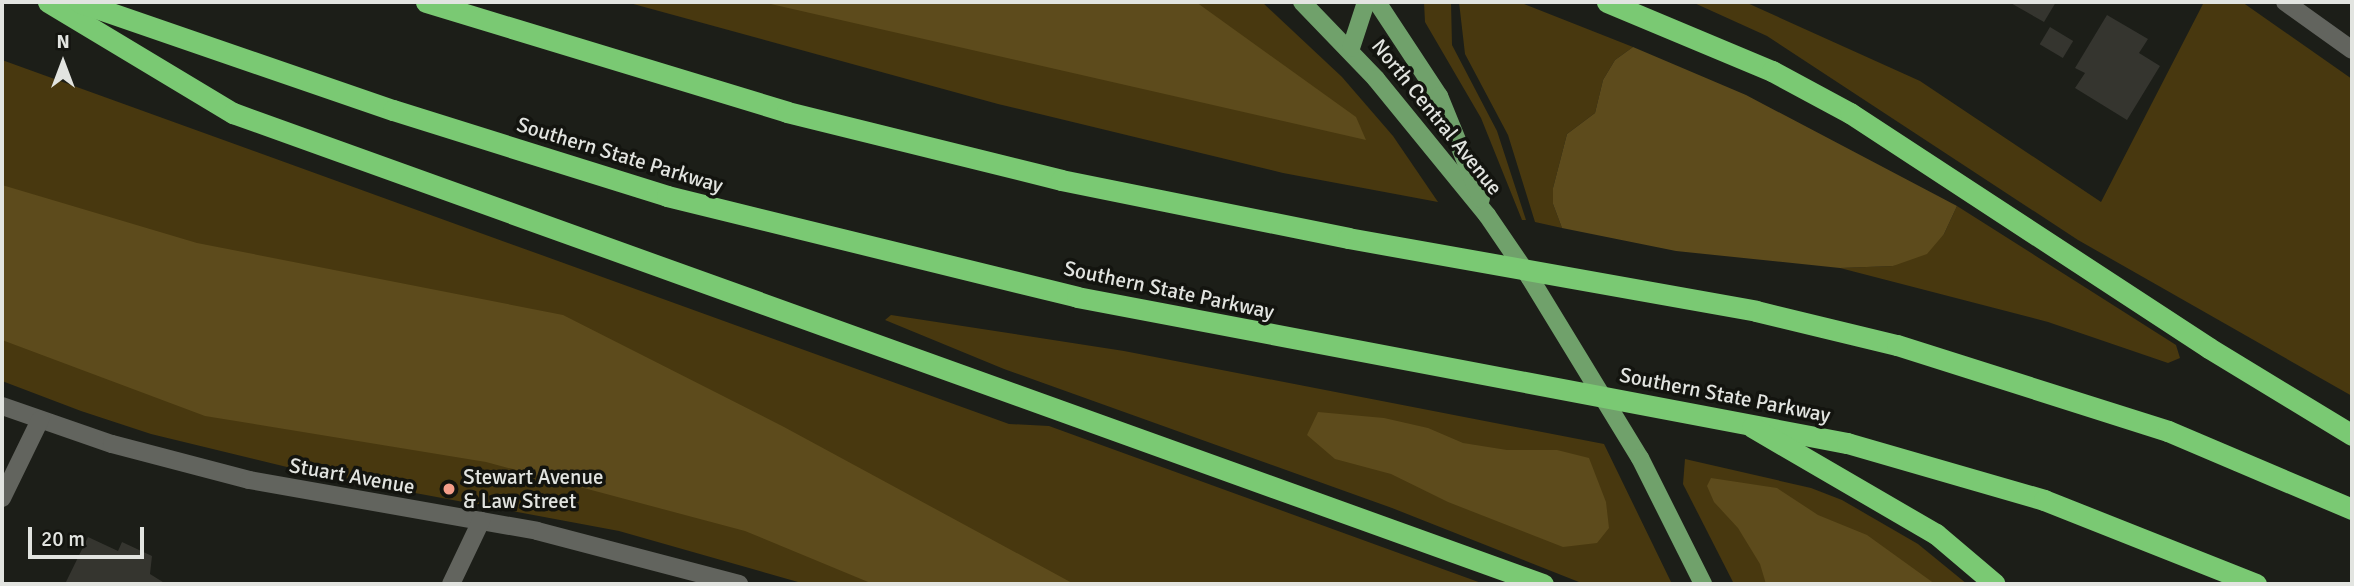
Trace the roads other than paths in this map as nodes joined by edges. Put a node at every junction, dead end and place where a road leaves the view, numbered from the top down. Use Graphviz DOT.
graph roads {
  1 [pos="48,2"];
  2 [pos="79,2"];
  3 [pos="426,2"];
  4 [pos="1302,2"];
  5 [pos="1366,2"];
  6 [pos="1377,2"];
  7 [pos="1607,2"];
  8 [pos="2285,2"];
  9 [pos="1351,48"];
  10 [pos="2352,50"];
  11 [pos="1487,215"];
  12 [pos="2,406"];
  13 [pos="40,420"];
  14 [pos="1741,421"];
  15 [pos="2352,435"];
  16 [pos="2,498"];
  17 [pos="2352,509"];
  18 [pos="481,521"];
  19 [pos="450,584"];
  20 [pos="739,584"];
  21 [pos="1543,584"];
  22 [pos="1703,584"];
  23 [pos="1995,584"];
  24 [pos="2256,584"];
  1 -- 21 [label="highway"];
  2 -- 14 [label="highway, Southern State Parkway"];
  3 -- 17 [label="highway"];
  4 -- 9 [label="main road, North Central Avenue"];
  5 -- 9 [label="main road"];
  6 -- 11 [label="main road, North Central Avenue"];
  7 -- 15 [label="highway"];
  8 -- 10 [label="street"];
  9 -- 11 [label="main road, North Central Avenue"];
  11 -- 22 [label="main road, North Central Avenue"];
  12 -- 13 [label="street, Stuart Avenue"];
  13 -- 16 [label="street"];
  13 -- 18 [label="street, Stuart Avenue"];
  14 -- 23 [label="highway"];
  14 -- 24 [label="highway, Southern State Parkway"];
  18 -- 19 [label="street"];
  18 -- 20 [label="street, Stuart Avenue"];
}
